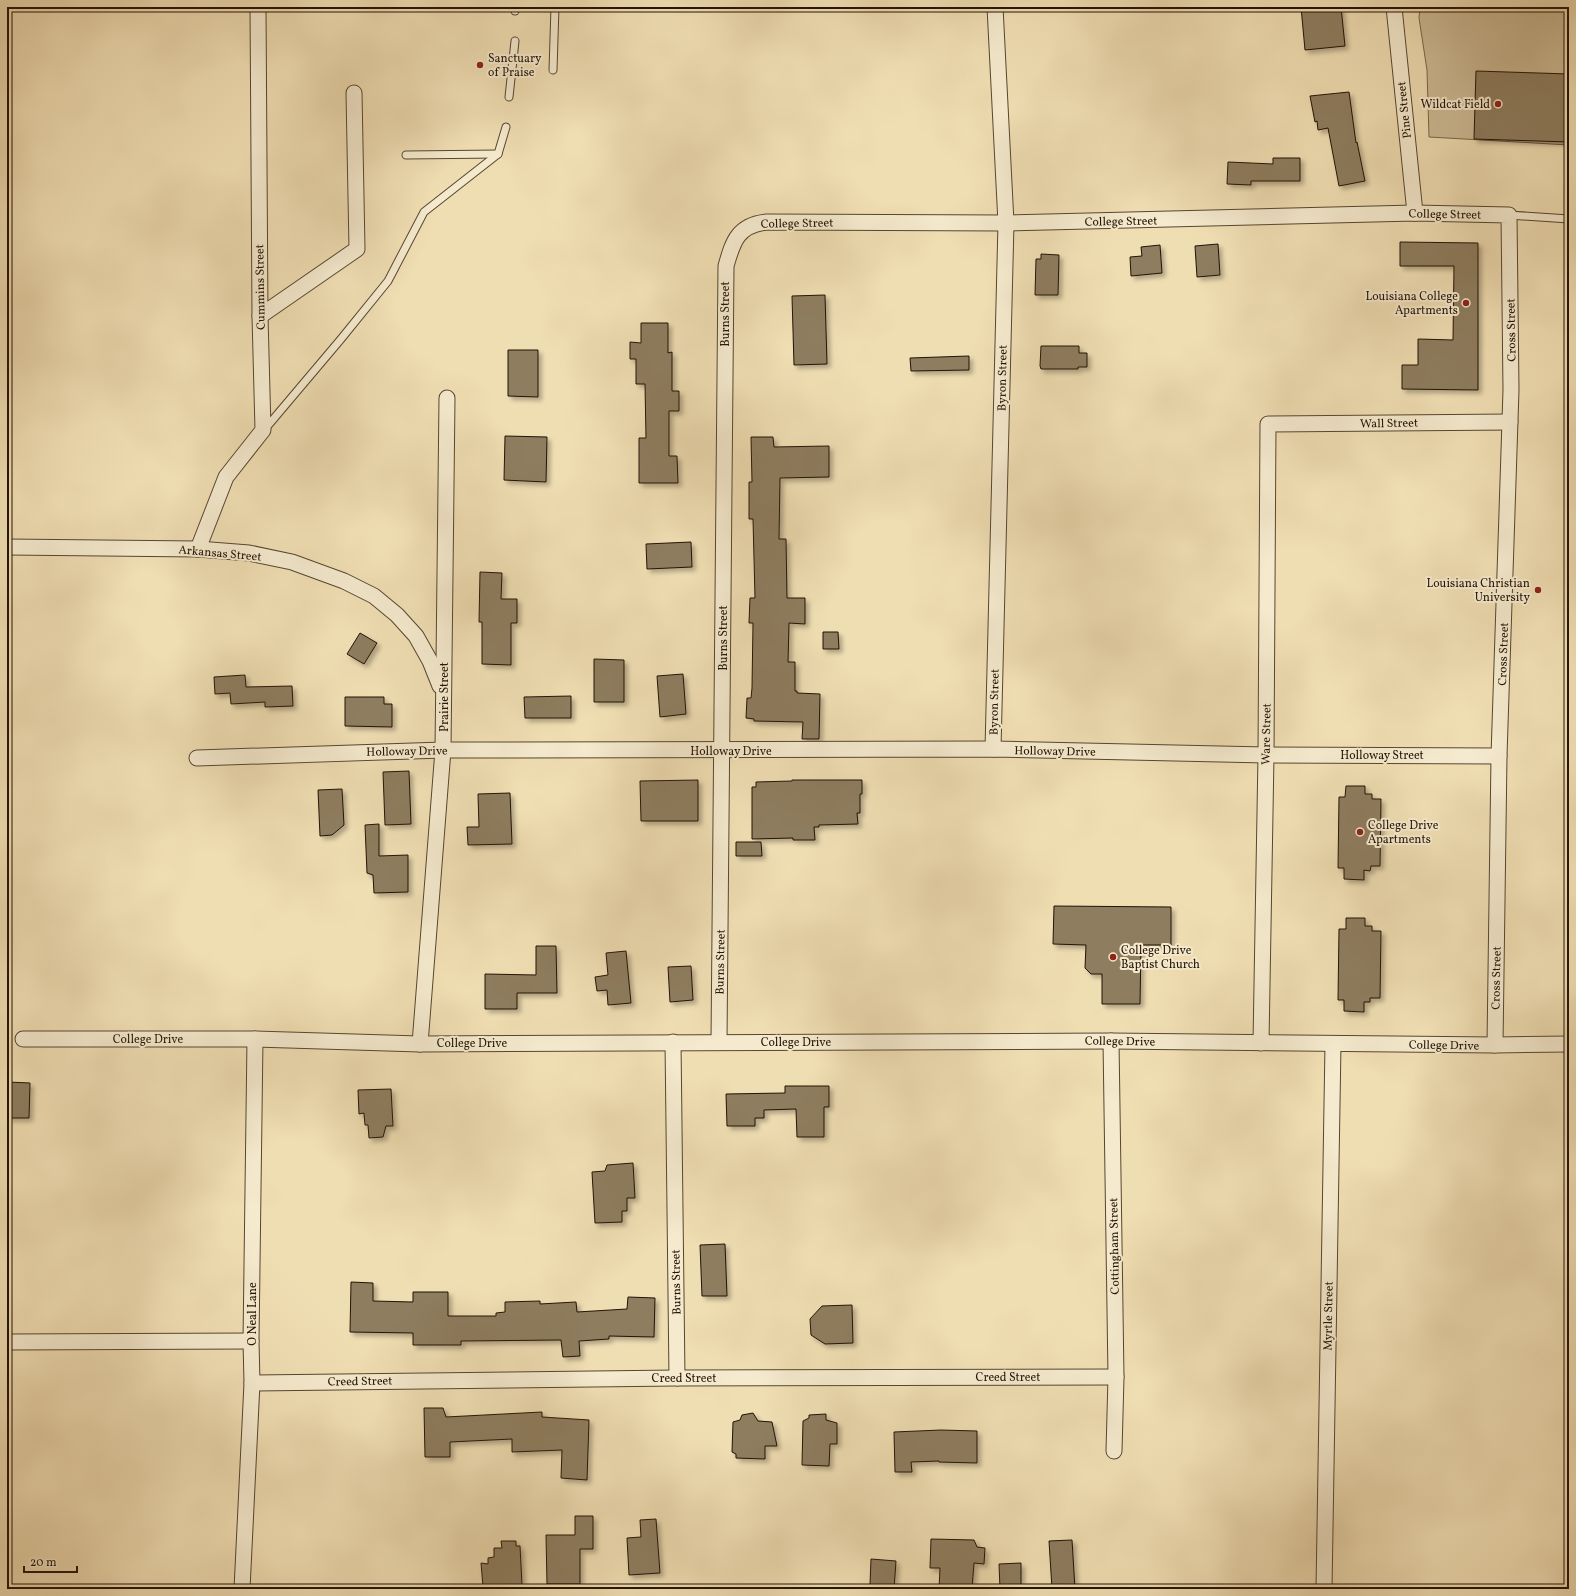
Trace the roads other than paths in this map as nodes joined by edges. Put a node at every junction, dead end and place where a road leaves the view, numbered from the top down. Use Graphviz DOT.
graph roads {
  1 [pos="258,7"];
  2 [pos="555,7"];
  3 [pos="995,7"];
  4 [pos="1394,7"];
  5 [pos="516,41"];
  6 [pos="553,70"];
  7 [pos="354,93"];
  8 [pos="509,97"];
  9 [pos="506,127"];
  10 [pos="498,154"];
  11 [pos="406,155"];
  12 [pos="1415,213"];
  13 [pos="1509,215"];
  14 [pos="1569,219"];
  15 [pos="1006,223"];
  16 [pos="737,236"];
  17 [pos="260,316"];
  18 [pos="447,398"];
  19 [pos="1510,422"];
  20 [pos="1268,424"];
  21 [pos="263,430"];
  22 [pos="7,547"];
  23 [pos="198,549"];
  24 [pos="443,695"];
  25 [pos="444,750"];
  26 [pos="993,750"];
  27 [pos="722,751"];
  28 [pos="1266,755"];
  29 [pos="1499,756"];
  30 [pos="197,758"];
  31 [pos="23,1039"];
  32 [pos="256,1039"];
  33 [pos="1111,1040"];
  34 [pos="673,1042"];
  35 [pos="719,1042"];
  36 [pos="1261,1043"];
  37 [pos="420,1044"];
  38 [pos="1333,1044"];
  39 [pos="1569,1044"];
  40 [pos="1495,1046"];
  41 [pos="251,1341"];
  42 [pos="7,1342"];
  43 [pos="1116,1377"];
  44 [pos="677,1378"];
  45 [pos="252,1383"];
  46 [pos="1114,1451"];
  47 [pos="242,1589"];
  48 [pos="1324,1589"];
  1 -- 17 [label="street, Cummins Street"];
  2 -- 6 [label="lane"];
  3 -- 15 [label="street, Byron Street"];
  4 -- 12 [label="street, Pine Street"];
  5 -- 8 [label="lane"];
  7 -- 17 [label="street"];
  9 -- 10 [label="lane"];
  10 -- 11 [label="lane"];
  10 -- 21 [label="lane"];
  12 -- 13 [label="street, College Street"];
  12 -- 15 [label="street, College Street"];
  13 -- 14 [label="lane"];
  13 -- 19 [label="street, Cross Street"];
  15 -- 16 [label="street, College Street"];
  15 -- 26 [label="street, Byron Street"];
  16 -- 27 [label="street, Burns Street"];
  17 -- 21 [label="street, Cummins Street"];
  18 -- 24 [label="street, Prairie Street"];
  19 -- 20 [label="street, Wall Street"];
  19 -- 29 [label="street, Cross Street"];
  20 -- 28 [label="street, Ware Street"];
  21 -- 23 [label="street"];
  22 -- 23 [label="street, Arkansas Street"];
  23 -- 24 [label="street, Arkansas Street"];
  24 -- 25 [label="street, Prairie Street"];
  25 -- 27 [label="street, Holloway Drive"];
  25 -- 30 [label="street, Holloway Drive"];
  25 -- 37 [label="street, Prairie Street"];
  26 -- 27 [label="street, Holloway Drive"];
  26 -- 28 [label="street, Holloway Drive"];
  27 -- 35 [label="street, Burns Street"];
  28 -- 29 [label="street, Holloway Street"];
  28 -- 36 [label="street, Ware Street"];
  29 -- 40 [label="street, Cross Street"];
  31 -- 32 [label="street, College Drive"];
  32 -- 37 [label="street, College Drive"];
  32 -- 41 [label="street, O Neal Lane"];
  33 -- 35 [label="street, College Drive"];
  33 -- 36 [label="street, College Drive"];
  33 -- 43 [label="street, Cottingham Street"];
  34 -- 35 [label="street, College Drive"];
  34 -- 37 [label="street, College Drive"];
  34 -- 44 [label="street, Burns Street"];
  36 -- 38 [label="street, College Drive"];
  38 -- 40 [label="street, College Drive"];
  38 -- 48 [label="street, Myrtle Street"];
  39 -- 40 [label="street, College Drive"];
  41 -- 42 [label="street"];
  41 -- 45 [label="street, O Neal Lane"];
  43 -- 44 [label="street, Creed Street"];
  43 -- 46 [label="street, Cottingham Street"];
  44 -- 45 [label="street, Creed Street"];
  45 -- 47 [label="street, O Neal Lane"];
}
